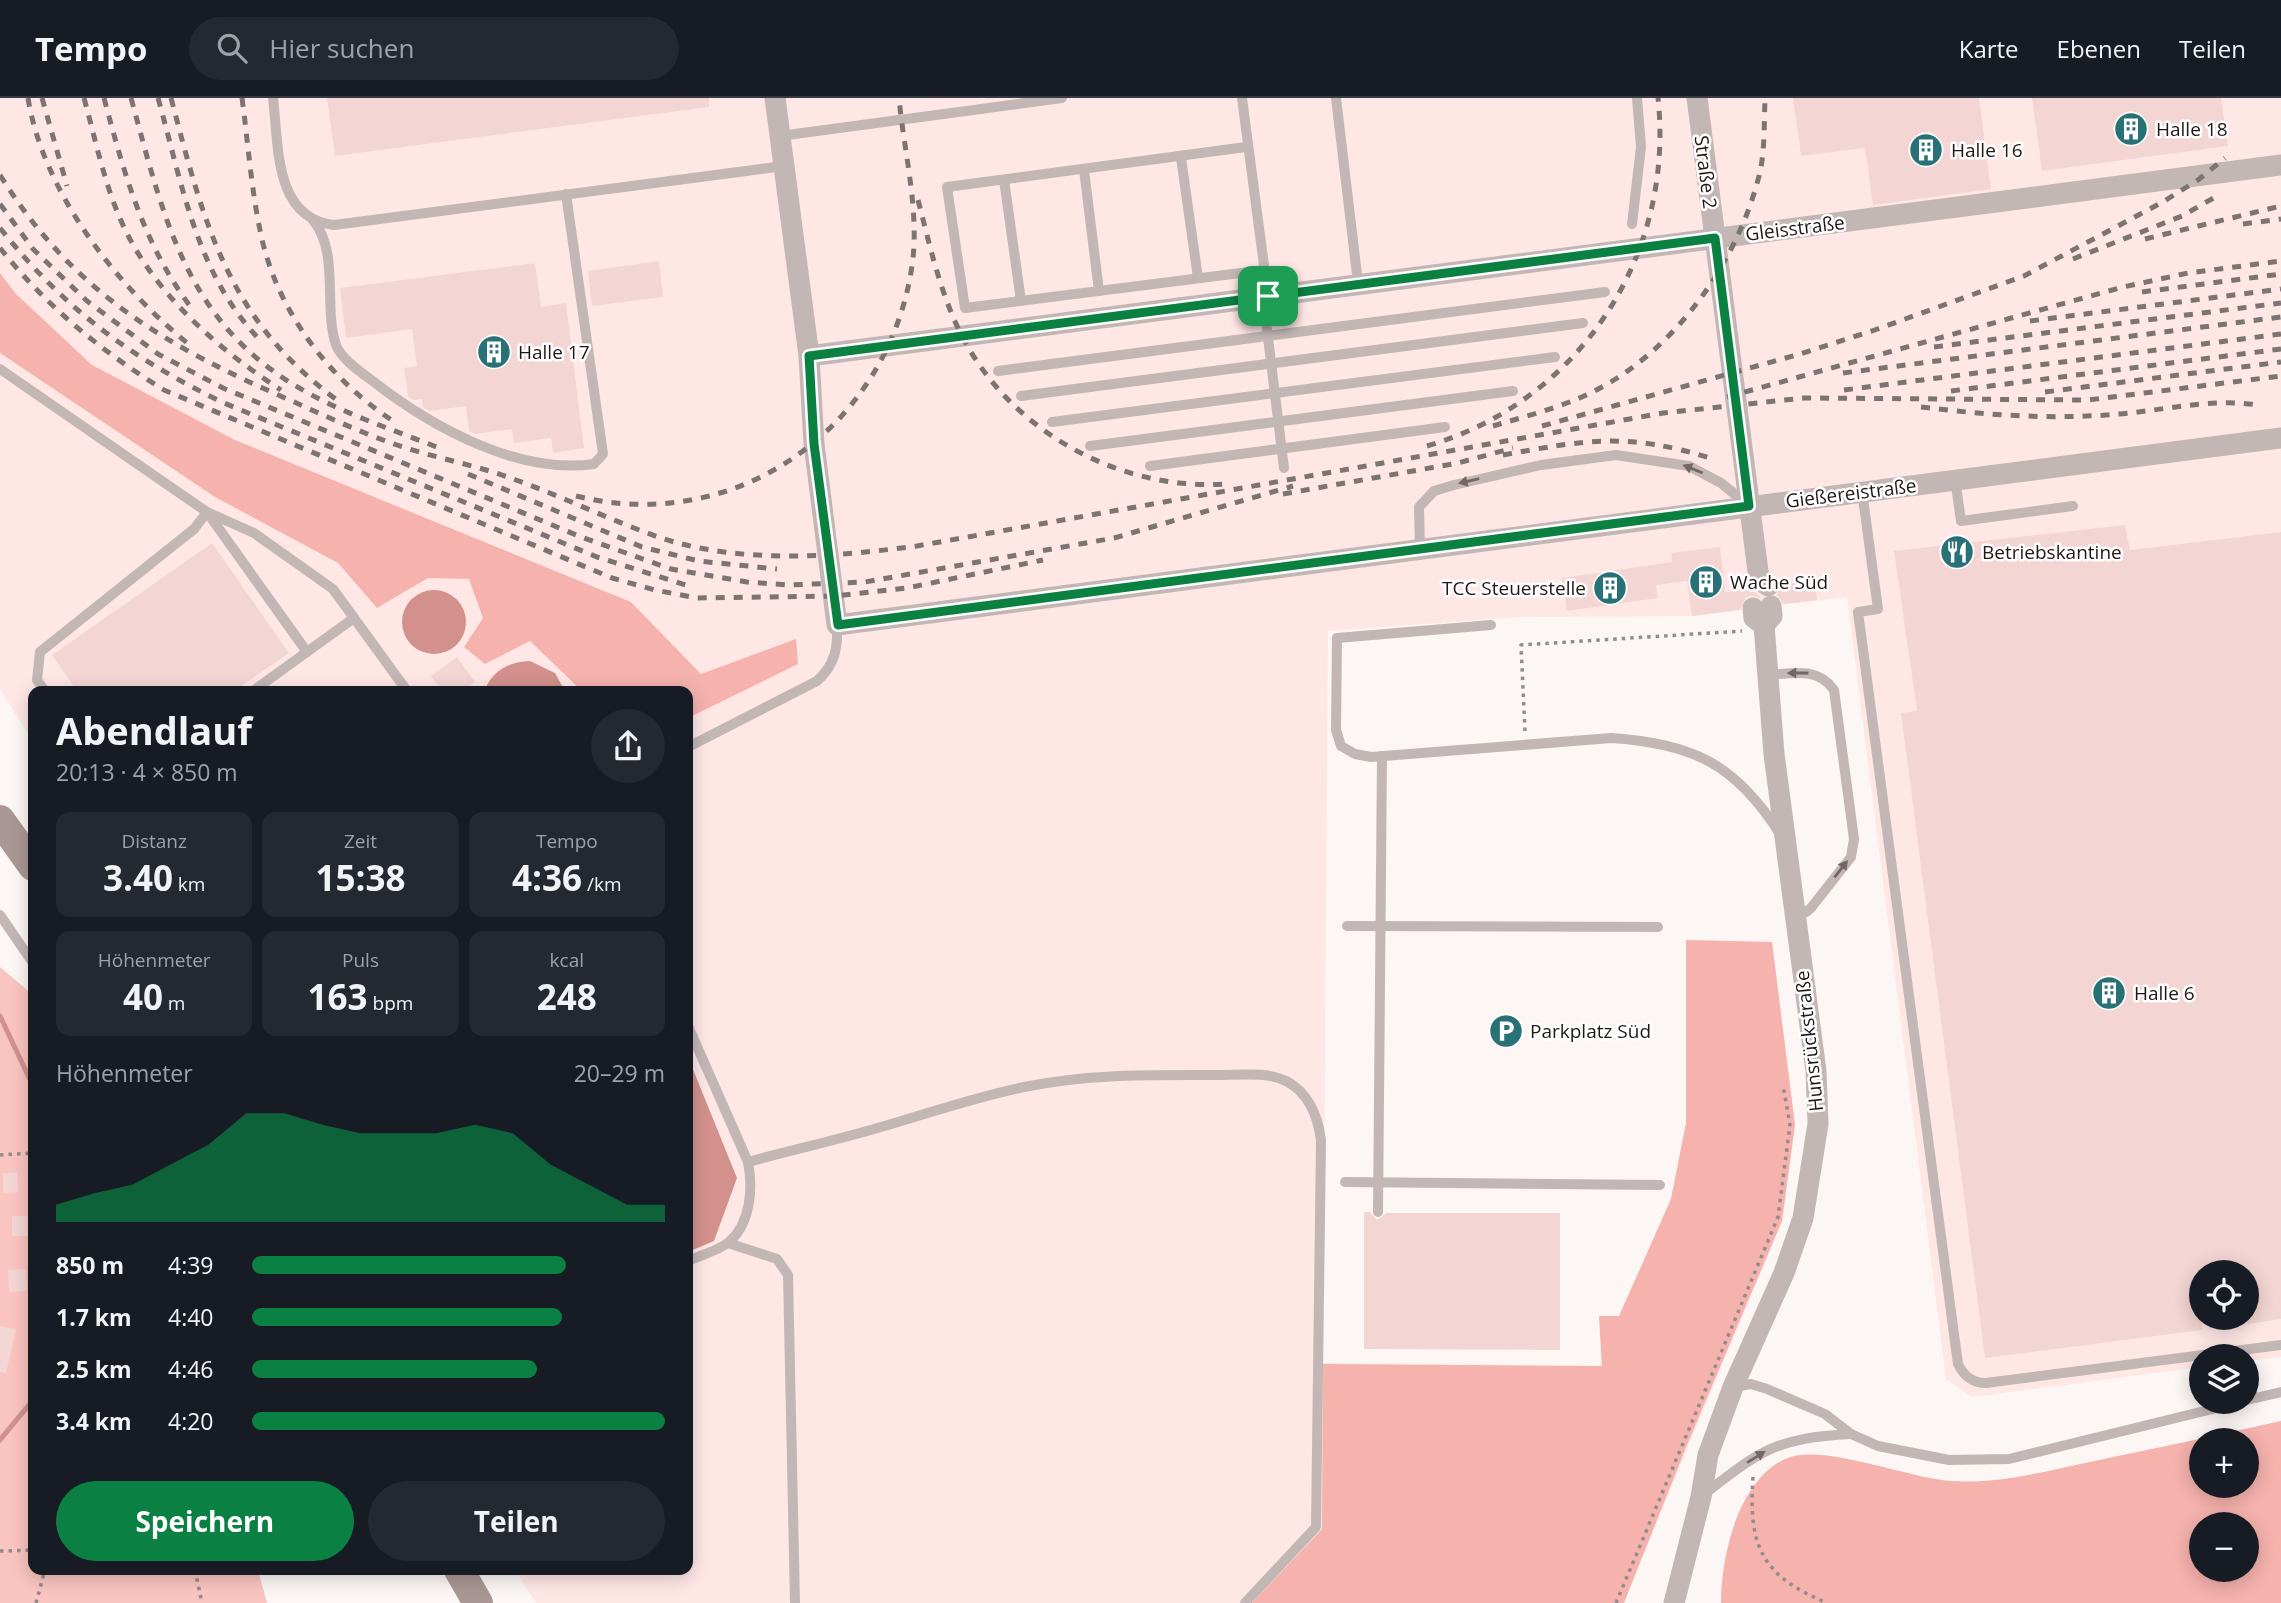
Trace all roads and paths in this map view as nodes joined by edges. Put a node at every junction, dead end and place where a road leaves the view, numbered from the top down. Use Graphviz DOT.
graph roads {
  1 [pos="273,98"];
  2 [pos="775,98"];
  3 [pos="1062,98"];
  4 [pos="1242,98"];
  5 [pos="1336,98"];
  6 [pos="1637,98"];
  7 [pos="1697,98"];
  8 [pos="780,136"];
  9 [pos="1246,147"];
  10 [pos="1181,158"];
  11 [pos="2281,165"];
  12 [pos="784,166"];
  13 [pos="1084,170"];
  14 [pos="1004,180"];
  15 [pos="566,194"];
  16 [pos="313,220"];
  17 [pos="1632,224"];
  18 [pos="1715,238"];
  19 [pos="1264,270"];
  20 [pos="1198,278"];
  21 [pos="1358,283"];
  22 [pos="1099,291"];
  23 [pos="1605,292"];
  24 [pos="1265,297"];
  25 [pos="1021,301"];
  26 [pos="1583,323"];
  27 [pos="1268,336"];
  28 [pos="809,356"];
  29 [pos="1555,357"];
  30 [pos="1271,364"];
  31 [pos="0,369"];
  32 [pos="998,371"];
  33 [pos="1513,391"];
  34 [pos="1275,393"];
  35 [pos="1021,396"];
  36 [pos="1279,421"];
  37 [pos="1052,422"];
  38 [pos="1445,427"];
  39 [pos="2281,438"];
  40 [pos="1090,446"];
  41 [pos="1282,449"];
  42 [pos="1150,466"];
  43 [pos="1284,468"];
  44 [pos="1955,479"];
  45 [pos="1862,491"];
  46 [pos="1749,506"];
  47 [pos="2073,506"];
  48 [pos="207,512"];
  49 [pos="1420,549"];
  50 [pos="1761,603"];
  51 [pos="354,618"];
  52 [pos="838,625"];
  53 [pos="1491,625"];
  54 [pos="307,652"];
  55 [pos="1769,676"];
  56 [pos="41,686"];
  57 [pos="260,686"];
  58 [pos="403,686"];
  59 [pos="693,744"];
  60 [pos="1525,745"];
  61 [pos="1382,756"];
  62 [pos="0,820"];
  63 [pos="1785,842"];
  64 [pos="28,859"];
  65 [pos="1794,914"];
  66 [pos="0,915"];
  67 [pos="1347,926"];
  68 [pos="1380,926"];
  69 [pos="1658,927"];
  70 [pos="28,956"];
  71 [pos="693,1042"];
  72 [pos="1783,1085"];
  73 [pos="28,1153"];
  74 [pos="0,1155"];
  75 [pos="748,1162"];
  76 [pos="1345,1182"];
  77 [pos="1379,1183"];
  78 [pos="1660,1185"];
  79 [pos="1378,1212"];
  80 [pos="728,1243"];
  81 [pos="693,1259"];
  82 [pos="2281,1345"];
  83 [pos="1733,1387"];
  84 [pos="2281,1392"];
  85 [pos="2259,1397"];
  86 [pos="2192,1414"];
  87 [pos="1851,1434"];
  88 [pos="1753,1472"];
  89 [pos="1701,1497"];
  90 [pos="28,1550"];
  91 [pos="0,1551"];
  92 [pos="44,1575"];
  93 [pos="196,1575"];
  94 [pos="462,1575"];
  95 [pos="36,1603"];
  96 [pos="202,1603"];
  97 [pos="478,1603"];
  98 [pos="795,1603"];
  99 [pos="1245,1603"];
  100 [pos="1616,1603"];
  101 [pos="1674,1603"];
  102 [pos="1827,1603"];
  1 -- 16 [label="lane"];
  2 -- 8 [label="street"];
  3 -- 8 [label="lane"];
  4 -- 9 [label="lane"];
  5 -- 21 [label="lane"];
  6 -- 17 [label="lane"];
  7 -- 18 [label="street, Straße 2"];
  8 -- 12 [label="street"];
  9 -- 10 [label="lane"];
  9 -- 19 [label="lane"];
  10 -- 13 [label="lane"];
  10 -- 20 [label="lane"];
  11 -- 18 [label="street, Gleisstraße"];
  12 -- 15 [label="lane"];
  12 -- 28 [label="street"];
  13 -- 14 [label="lane"];
  13 -- 22 [label="lane"];
  14 -- 25 [label="lane"];
  14 -- 25 [label="lane"];
  15 -- 16 [label="lane"];
  15 -- 16 [label="lane"];
  18 -- 21 [label="street, Gleisstraße"];
  18 -- 46 [label="street, Straße 2"];
  19 -- 20 [label="lane"];
  19 -- 24 [label="lane"];
  20 -- 22 [label="lane"];
  21 -- 24 [label="street, Gleisstraße"];
  22 -- 25 [label="lane"];
  23 -- 27 [label="lane"];
  24 -- 27 [label="lane"];
  24 -- 28 [label="street, Gleisstraße"];
  26 -- 30 [label="lane"];
  27 -- 30 [label="lane"];
  27 -- 32 [label="lane"];
  28 -- 52 [label="street"];
  29 -- 34 [label="lane"];
  30 -- 34 [label="lane"];
  30 -- 35 [label="lane"];
  31 -- 48 [label="lane"];
  33 -- 36 [label="lane"];
  34 -- 36 [label="lane"];
  34 -- 37 [label="lane"];
  36 -- 40 [label="lane"];
  36 -- 41 [label="lane"];
  38 -- 41 [label="lane"];
  39 -- 44 [label="street, Gießereistraße"];
  41 -- 42 [label="lane"];
  41 -- 43 [label="lane"];
  44 -- 45 [label="street, Gießereistraße"];
  44 -- 47 [label="lane"];
  45 -- 46 [label="street, Gießereistraße"];
  45 -- 82 [label="lane"];
  46 -- 49 [label="street, Gießereistraße"];
  46 -- 49 [label="lane, one-way"];
  46 -- 50 [label="street, Straße 2"];
  48 -- 51 [label="lane"];
  48 -- 54 [label="lane"];
  48 -- 56 [label="lane"];
  49 -- 52 [label="street, Gießereistraße"];
  50 -- 55 [label="street, Hunsrückstraße"];
  50 -- 60 [label="path"];
  51 -- 54 [label="lane"];
  51 -- 58 [label="lane"];
  52 -- 59 [label="lane"];
  53 -- 61 [label="lane"];
  54 -- 57 [label="lane"];
  55 -- 63 [label="street, Hunsrückstraße"];
  65 -- 55 [label="lane, one-way"];
  60 -- 61 [label="lane"];
  60 -- 63 [label="lane"];
  61 -- 68 [label="lane"];
  62 -- 64 [label="main road"];
  63 -- 65 [label="street, Hunsrückstraße"];
  65 -- 83 [label="street, Hunsrückstraße"];
  66 -- 70 [label="lane"];
  67 -- 68 [label="lane"];
  68 -- 69 [label="lane"];
  68 -- 77 [label="lane"];
  71 -- 75 [label="lane"];
  72 -- 100 [label="path"];
  73 -- 74 [label="path"];
  75 -- 80 [label="lane"];
  75 -- 99 [label="lane"];
  76 -- 77 [label="lane"];
  77 -- 78 [label="lane"];
  77 -- 79 [label="lane"];
  80 -- 81 [label="lane"];
  80 -- 98 [label="lane"];
  83 -- 87 [label="lane"];
  83 -- 89 [label="street, Hunsrückstraße"];
  84 -- 85 [label="lane"];
  86 -- 87 [label="lane"];
  89 -- 87 [label="lane, one-way"];
  88 -- 102 [label="path"];
  89 -- 101 [label="street, Hunsrückstraße"];
  90 -- 91 [label="path"];
  92 -- 95 [label="path"];
  93 -- 96 [label="path"];
  94 -- 97 [label="main road"];
}
